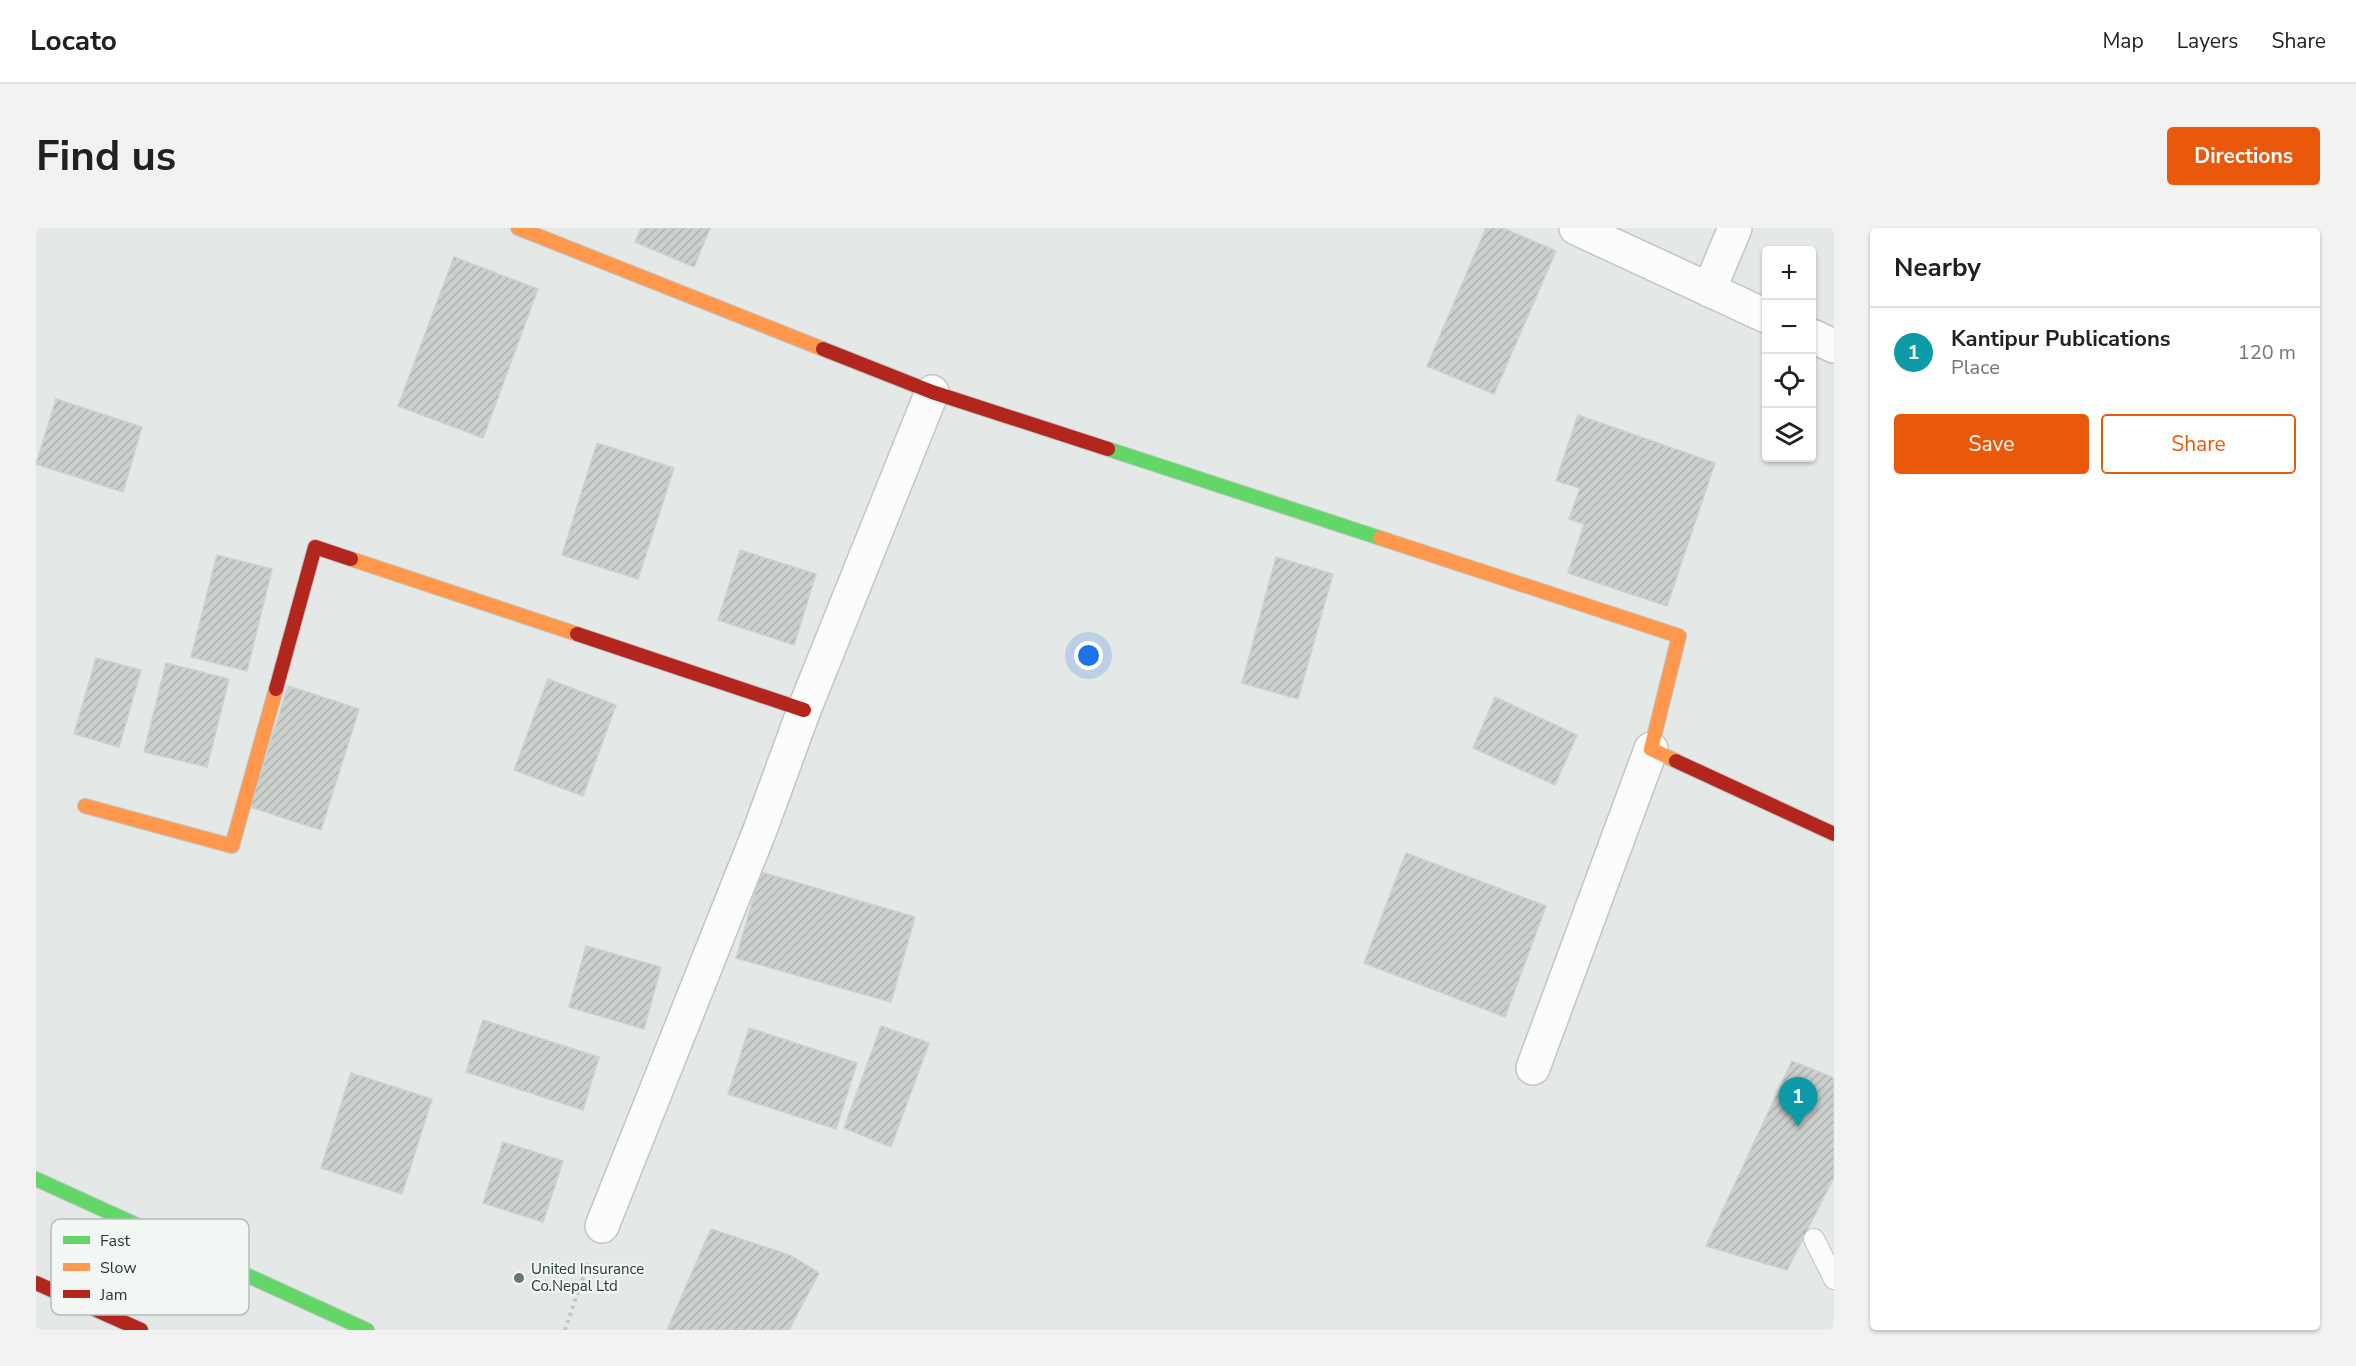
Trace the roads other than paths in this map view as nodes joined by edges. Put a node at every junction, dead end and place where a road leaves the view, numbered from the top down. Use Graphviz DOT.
graph roads {
  1 [pos="518,228"];
  2 [pos="1576,228"];
  3 [pos="1735,228"];
  4 [pos="1709,290"];
  5 [pos="1762,314"];
  6 [pos="1816,338"];
  7 [pos="1834,346"];
  8 [pos="932,393"];
  9 [pos="804,710"];
  10 [pos="1651,749"];
  11 [pos="85,806"];
  12 [pos="1834,834"];
  13 [pos="1533,1068"];
  14 [pos="36,1179"];
  15 [pos="124,1219"];
  16 [pos="602,1226"];
  17 [pos="1814,1239"];
  18 [pos="249,1276"];
  19 [pos="1834,1279"];
  20 [pos="36,1283"];
  21 [pos="51,1290"];
  22 [pos="107,1315"];
  23 [pos="141,1330"];
  24 [pos="367,1330"];
  1 -- 8 [label="main road"];
  2 -- 4 [label="street"];
  3 -- 4 [label="street"];
  4 -- 5 [label="street"];
  6 -- 7 [label="street"];
  8 -- 9 [label="street"];
  8 -- 10 [label="main road"];
  9 -- 11 [label="main road"];
  9 -- 16 [label="street"];
  10 -- 12 [label="main road"];
  10 -- 13 [label="street"];
  14 -- 15 [label="main road"];
  17 -- 19 [label="lane"];
  18 -- 24 [label="main road"];
  20 -- 21 [label="main road"];
  22 -- 23 [label="main road"];
}
